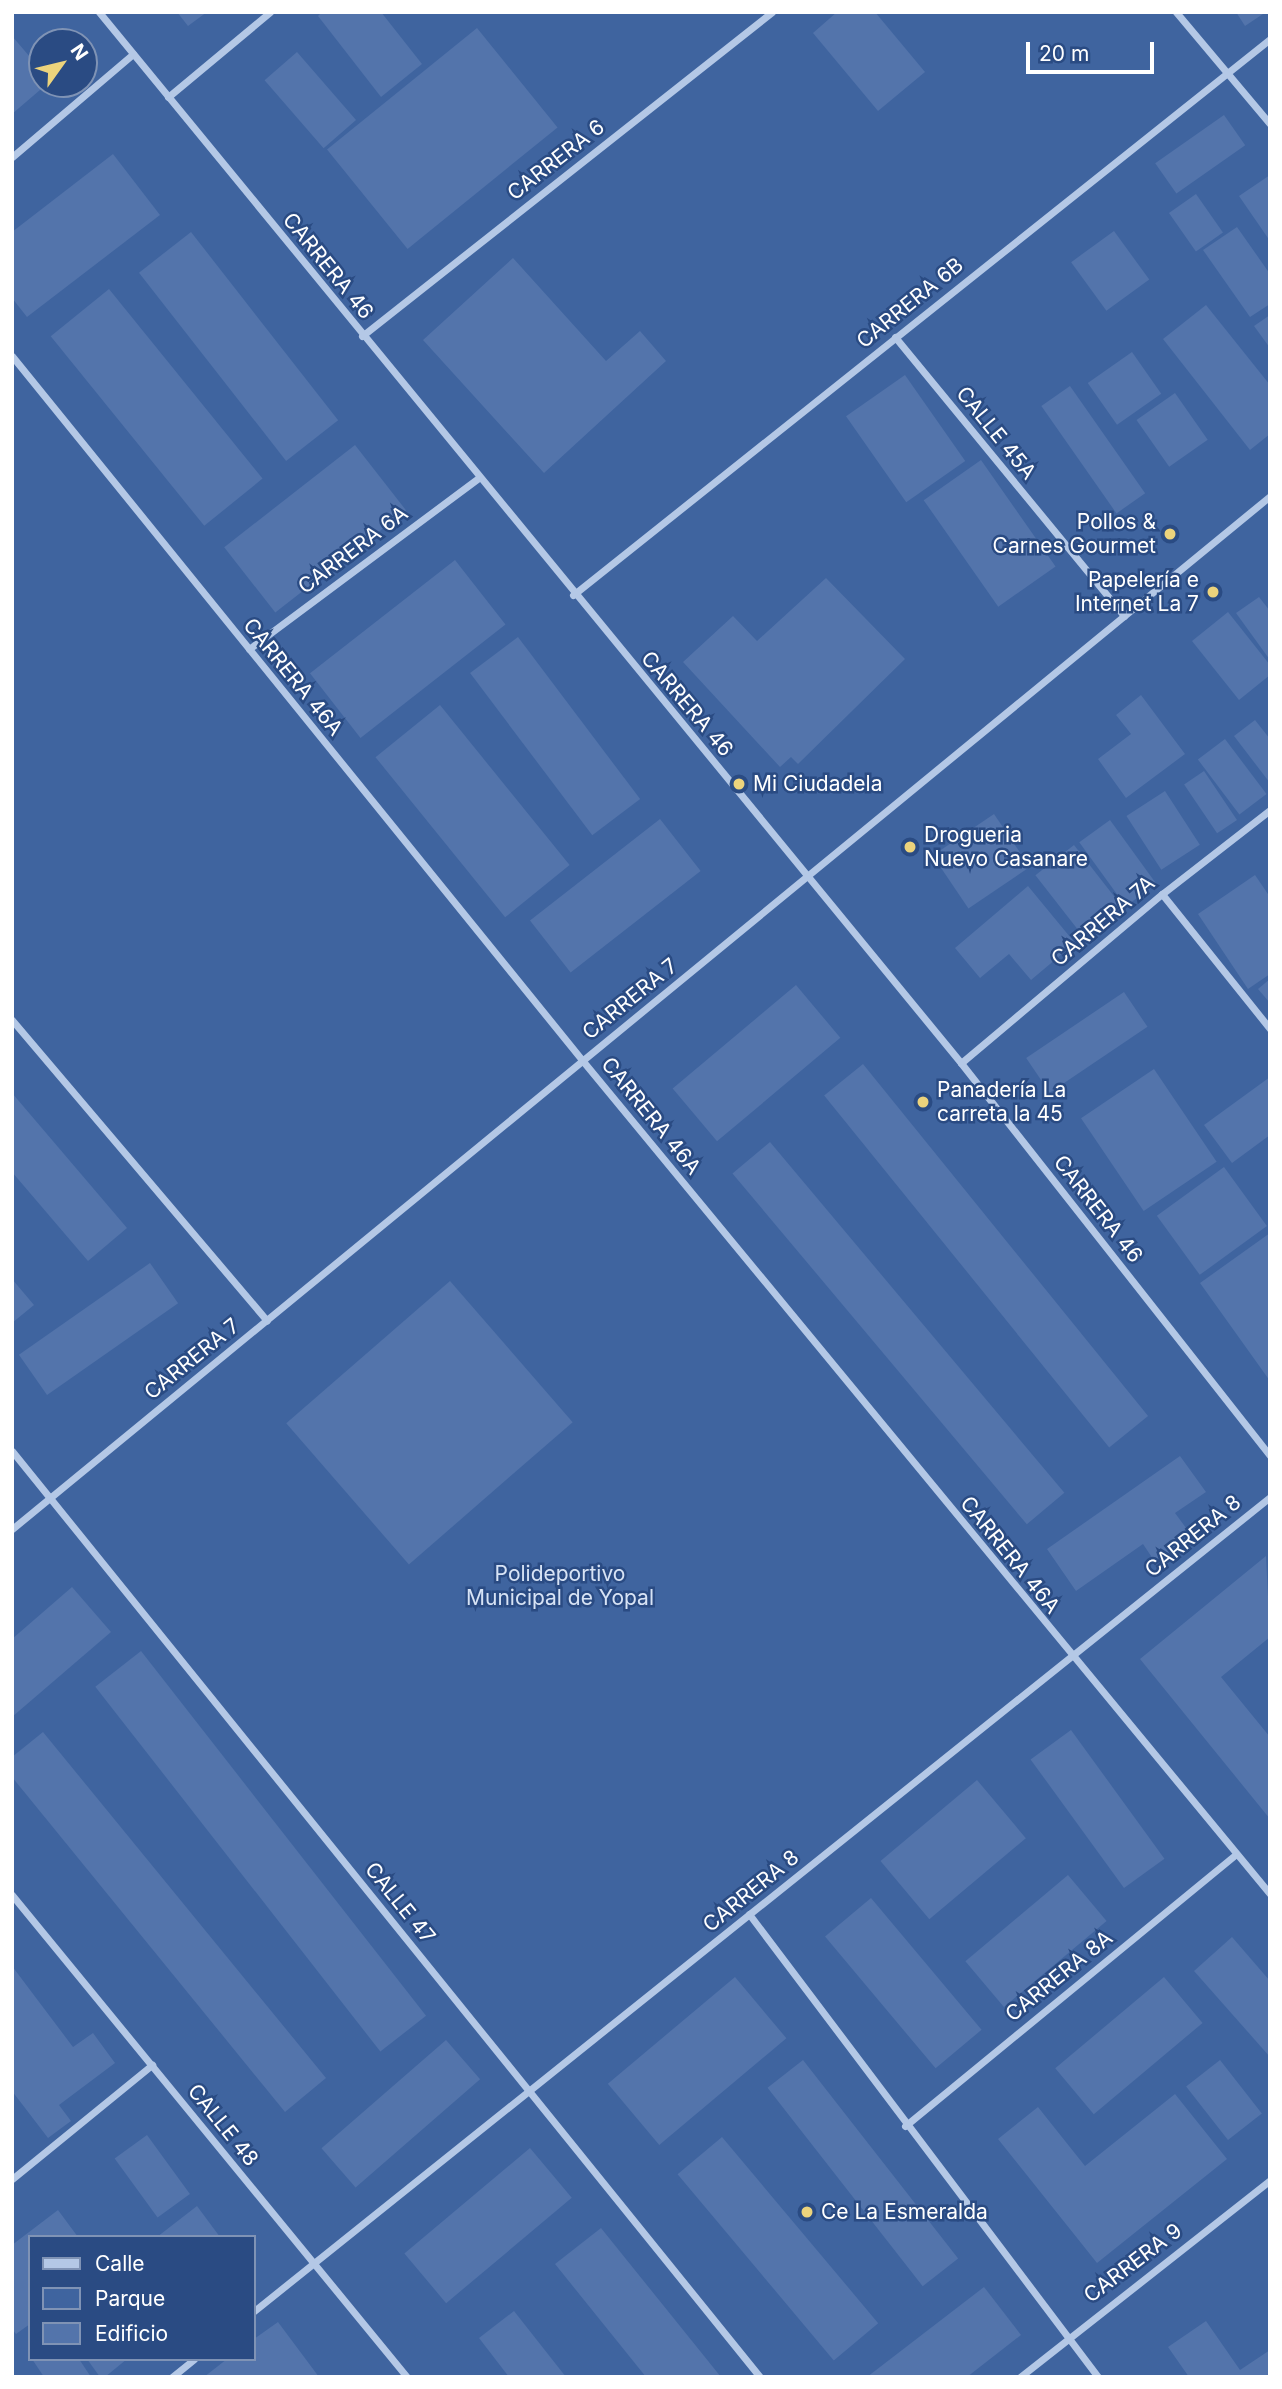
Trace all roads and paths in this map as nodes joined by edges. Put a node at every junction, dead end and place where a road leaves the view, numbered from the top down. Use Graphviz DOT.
graph roads {
  1 [pos="99,12"];
  2 [pos="270,12"];
  3 [pos="772,12"];
  4 [pos="1176,12"];
  5 [pos="1270,39"];
  6 [pos="133,54"];
  7 [pos="1226,73"];
  8 [pos="168,97"];
  9 [pos="1270,124"];
  10 [pos="12,157"];
  11 [pos="362,336"];
  12 [pos="895,338"];
  13 [pos="12,356"];
  14 [pos="478,478"];
  15 [pos="1270,496"];
  16 [pos="573,595"];
  17 [pos="1124,616"];
  18 [pos="248,649"];
  19 [pos="1270,810"];
  20 [pos="810,877"];
  21 [pos="1162,894"];
  22 [pos="12,1020"];
  23 [pos="1270,1030"];
  24 [pos="582,1060"];
  25 [pos="961,1063"];
  26 [pos="267,1321"];
  27 [pos="12,1451"];
  28 [pos="1270,1455"];
  29 [pos="1270,1497"];
  30 [pos="50,1498"];
  31 [pos="12,1529"];
  32 [pos="1071,1657"];
  33 [pos="1236,1854"];
  34 [pos="1270,1894"];
  35 [pos="12,1895"];
  36 [pos="750,1914"];
  37 [pos="152,2065"];
  38 [pos="530,2091"];
  39 [pos="905,2126"];
  40 [pos="12,2179"];
  41 [pos="1270,2180"];
  42 [pos="314,2263"];
  43 [pos="256,2309"];
  44 [pos="1066,2337"];
  45 [pos="192,2361"];
  46 [pos="172,2377"];
  47 [pos="407,2377"];
  48 [pos="760,2377"];
  49 [pos="1020,2377"];
  50 [pos="1098,2377"];
  1 -- 6 [label="street, CARRERA 46"];
  2 -- 8 [label="street"];
  3 -- 11 [label="street, CARRERA 6"];
  4 -- 7 [label="street"];
  5 -- 7 [label="street, CARRERA 6B"];
  6 -- 8 [label="street, CARRERA 46"];
  6 -- 10 [label="street"];
  7 -- 9 [label="street"];
  7 -- 12 [label="street, CARRERA 6B"];
  8 -- 11 [label="street, CARRERA 46"];
  11 -- 14 [label="street, CARRERA 46"];
  12 -- 16 [label="street, CARRERA 6B"];
  12 -- 17 [label="street, CALLE 45A"];
  13 -- 18 [label="street, CARRERA 46A"];
  14 -- 16 [label="street, CARRERA 46"];
  14 -- 18 [label="street, CARRERA 6A"];
  15 -- 17 [label="street, CARRERA 7"];
  16 -- 20 [label="street, CARRERA 46"];
  17 -- 20 [label="street, CARRERA 7"];
  18 -- 24 [label="street, CARRERA 46A"];
  19 -- 21 [label="street, CARRERA 7A"];
  20 -- 24 [label="street, CARRERA 7"];
  20 -- 25 [label="street, CARRERA 46"];
  21 -- 23 [label="street"];
  21 -- 25 [label="street, CARRERA 7A"];
  22 -- 26 [label="street"];
  24 -- 26 [label="street, CARRERA 7"];
  24 -- 32 [label="street, CARRERA 46A"];
  25 -- 28 [label="street, CARRERA 46"];
  26 -- 30 [label="street, CARRERA 7"];
  27 -- 30 [label="street, CALLE 47"];
  29 -- 32 [label="street, CARRERA 8"];
  30 -- 31 [label="street, CARRERA 7"];
  30 -- 38 [label="street, CALLE 47"];
  32 -- 33 [label="street, CARRERA 46A"];
  32 -- 36 [label="street, CARRERA 8"];
  33 -- 34 [label="street, CARRERA 46A"];
  33 -- 39 [label="street, CARRERA 8A"];
  35 -- 37 [label="street, CALLE 48"];
  36 -- 38 [label="street, CARRERA 8"];
  36 -- 39 [label="street"];
  37 -- 40 [label="street"];
  37 -- 42 [label="street, CALLE 48"];
  38 -- 42 [label="street, CARRERA 8"];
  38 -- 48 [label="street, CALLE 47"];
  39 -- 44 [label="street"];
  41 -- 44 [label="street, CARRERA 9"];
  42 -- 43 [label="street, CARRERA 8"];
  42 -- 47 [label="street, CALLE 48"];
  44 -- 49 [label="street, CARRERA 9"];
  44 -- 50 [label="street"];
  45 -- 46 [label="street"];
}
